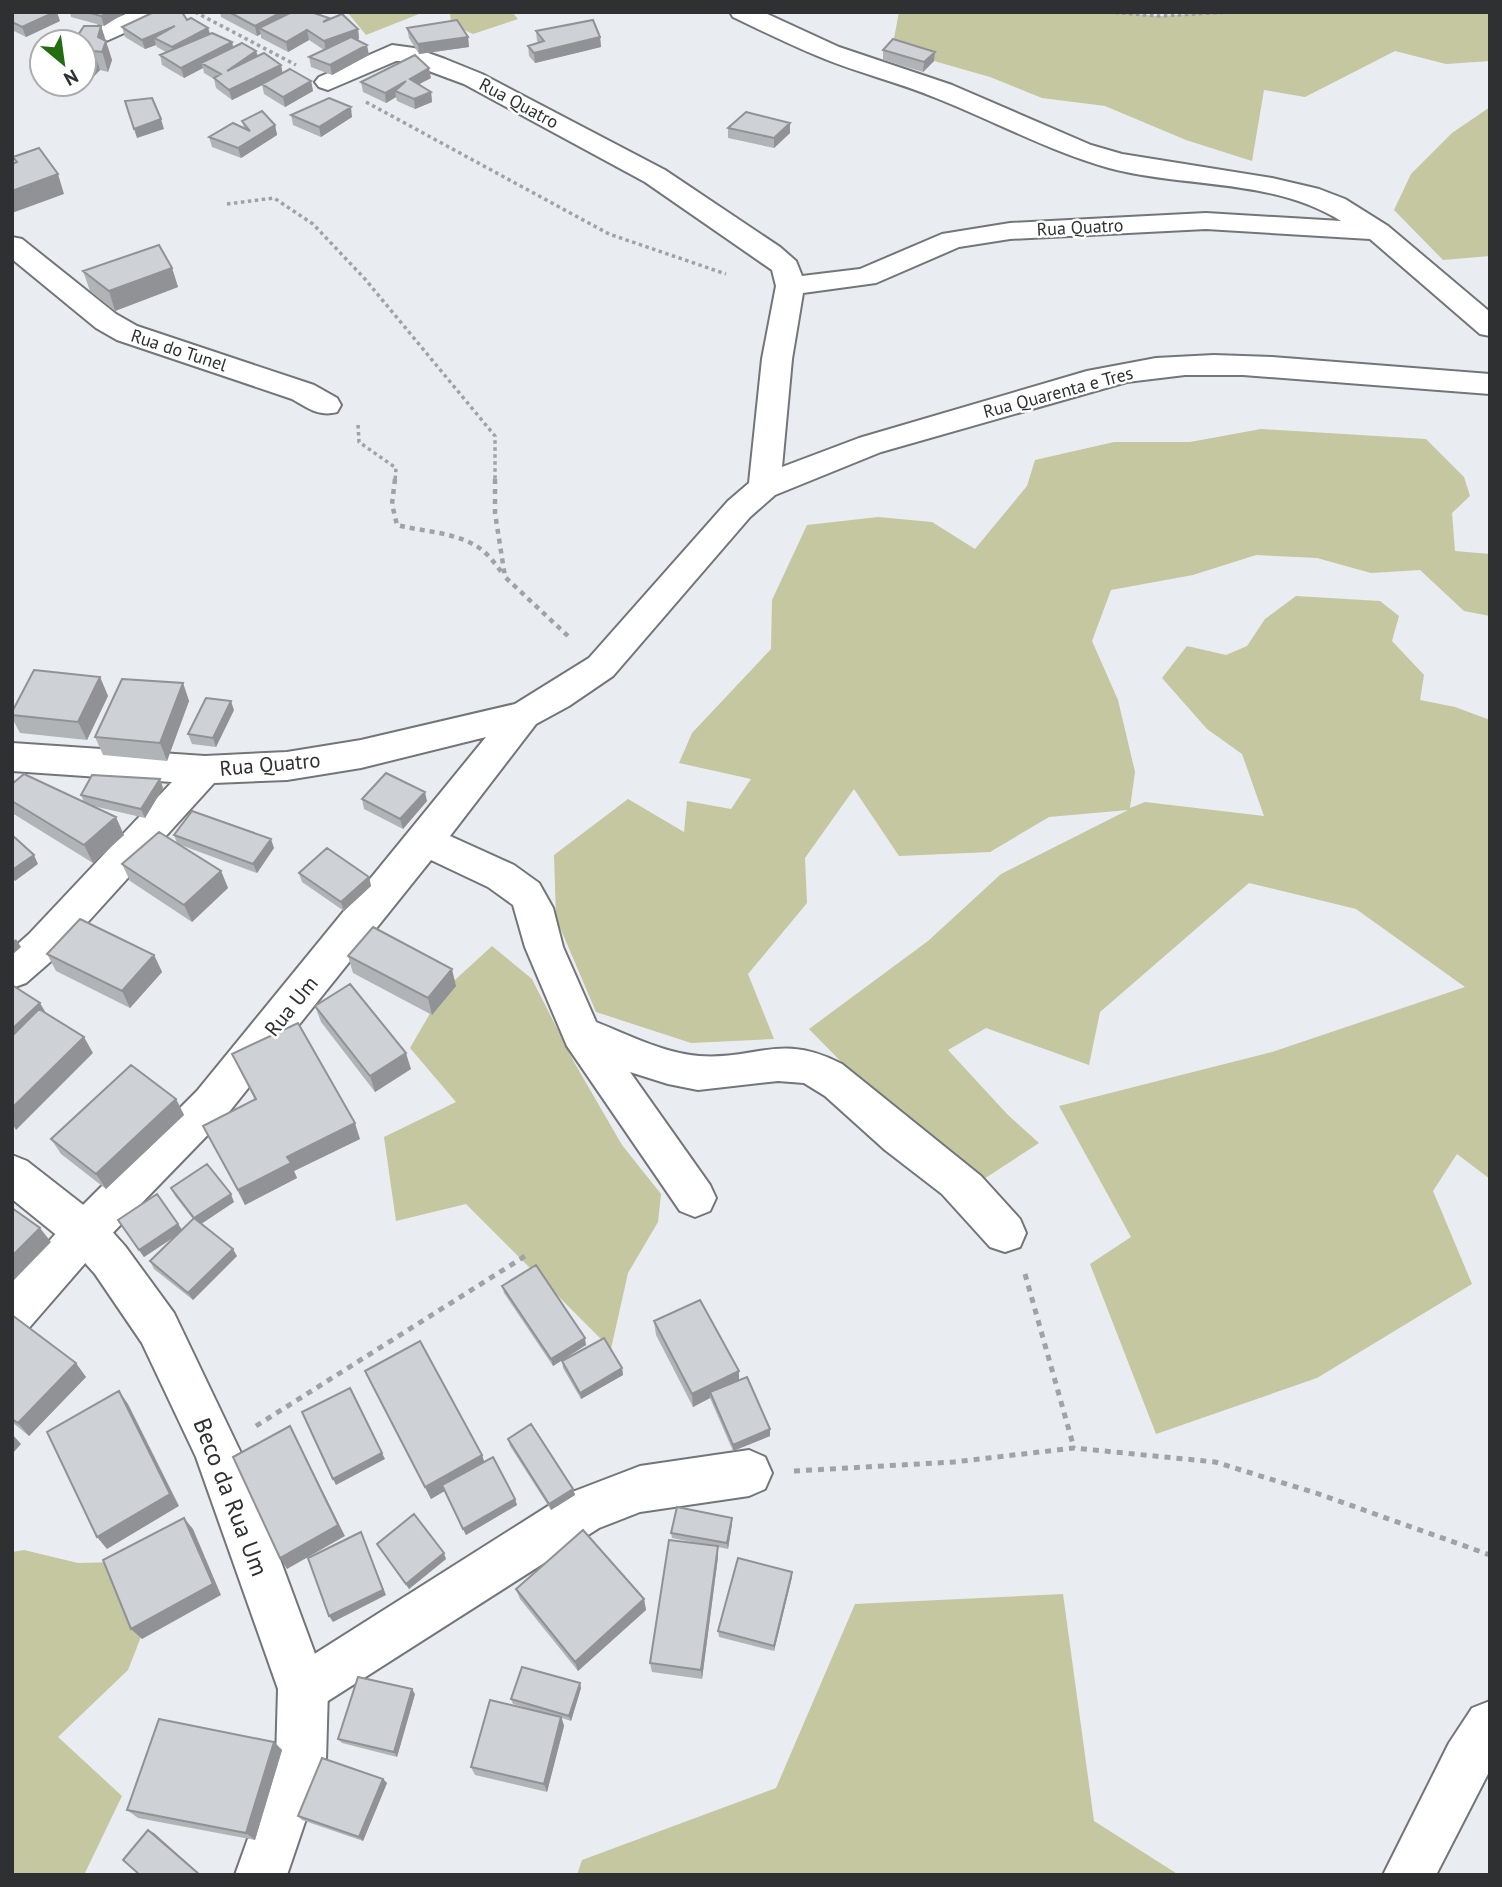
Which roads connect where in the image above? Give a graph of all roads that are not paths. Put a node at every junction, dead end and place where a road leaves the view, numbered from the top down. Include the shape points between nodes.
1 (151, 12) edge
2 (742, 12) edge
3 (98, 36) edge
4 (328, 82) road end
5 (1378, 232) junction
6 (12, 245) edge
7 (790, 286) junction
8 (1490, 327) edge
9 (1490, 384) edge
10 (326, 405) road end
11 (764, 487) junction
12 (524, 715) junction
13 (12, 757) edge
14 (205, 770) junction
15 (425, 841) junction
16 (12, 972) edge
17 (581, 1034) junction
18 (12, 1174) edge
19 (695, 1198) dead end
20 (85, 1232) junction
21 (1005, 1233) road end
22 (12, 1314) edge
23 (749, 1473) road end
24 (303, 1689) junction
25 (1490, 1726) edge
26 (261, 1875) edge
27 (1409, 1875) edge

1 - 3 street
2 - 5 street via 1081,151 1119,162 1226,177 1309,195
4 - 7 street, Rua Quatro via 381,57 405,52 473,79 655,176 770,253 786,267
5 - 7 street, Rua Quatro via 1206,221 1010,231 952,240 866,277
5 - 8 street
6 - 10 street, Rua do Tunel via 127,333 303,392
7 - 11 street via 777,359
9 - 11 street, Rua Quarenta e Tres via 1264,365 1196,364 1125,371 870,445
11 - 12 street via 739,509 601,667
12 - 14 street, Rua Quatro via 361,754 288,766
12 - 15 street, Rua Um
13 - 14 street, Rua Quatro
14 - 16 street via 43,945
15 - 17 street via 501,876 526,894
15 - 20 street, Rua Um via 211,1104
17 - 19 street
17 - 21 street via 697,1073 770,1066 817,1070 967,1190
18 - 20 street, Beco da Rua Um
20 - 22 street, Rua Um
20 - 24 street, Beco da Rua Um via 110,1259 158,1328 217,1451
23 - 24 street via 640,1489 584,1510
24 - 26 street, Beco da Rua Um via 301,1760
25 - 27 street

